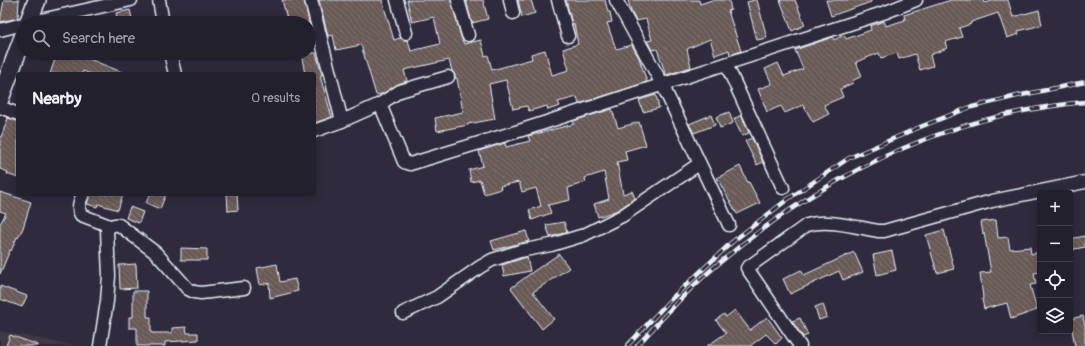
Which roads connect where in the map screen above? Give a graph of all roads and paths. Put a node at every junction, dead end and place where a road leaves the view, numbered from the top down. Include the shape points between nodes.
1 (37, 0) edge
2 (131, 0) edge
3 (159, 0) edge
4 (312, 0) edge
5 (397, 0) edge
6 (458, 0) edge
7 (510, 0) edge
8 (558, 0) edge
9 (616, 0) edge
10 (913, 0) edge
11 (513, 13) dead end
12 (31, 16) edge
13 (59, 16) edge
14 (162, 16) edge
15 (316, 16) edge
16 (316, 16) edge
17 (16, 26) edge
18 (0, 30) edge
19 (406, 33) dead end
20 (468, 35) dead end
21 (568, 36) dead end
22 (16, 56) edge
23 (171, 60) edge
24 (726, 64) junction
25 (174, 72) edge
26 (448, 77) dead end
27 (662, 84) junction
28 (0, 99) edge
29 (380, 104) junction
30 (0, 107) edge
31 (16, 113) edge
32 (342, 121) junction
33 (316, 130) edge
34 (699, 164) junction
35 (1085, 182) edge
36 (782, 188) dead end
37 (82, 196) edge
38 (729, 225) dead end
39 (110, 226) junction
40 (244, 288) dead end
41 (403, 313) dead end
42 (100, 346) edge
43 (800, 346) edge

1 - 12 main road
2 - 13 street
3 - 14 street
4 - 16 street
5 - 19 street
6 - 20 street
7 - 11 street
8 - 21 street
9 - 27 street
10 - 24 street via 886,12
15 - 32 street
17 - 18 street
22 - 28 main road
23 - 25 street
24 - 27 street
24 - 36 street
26 - 29 street via 400,91
27 - 29 street via 480,144 410,164 404,162
27 - 34 street
29 - 32 street
30 - 31 street
32 - 33 street
34 - 38 street
34 - 41 street via 622,216 584,235 492,260 437,297
35 - 43 street via 992,201 884,231 826,222 806,225 746,268
37 - 39 street via 79,207 81,215
39 - 40 street via 119,225 156,253 194,292
39 - 42 street via 107,230 107,301

